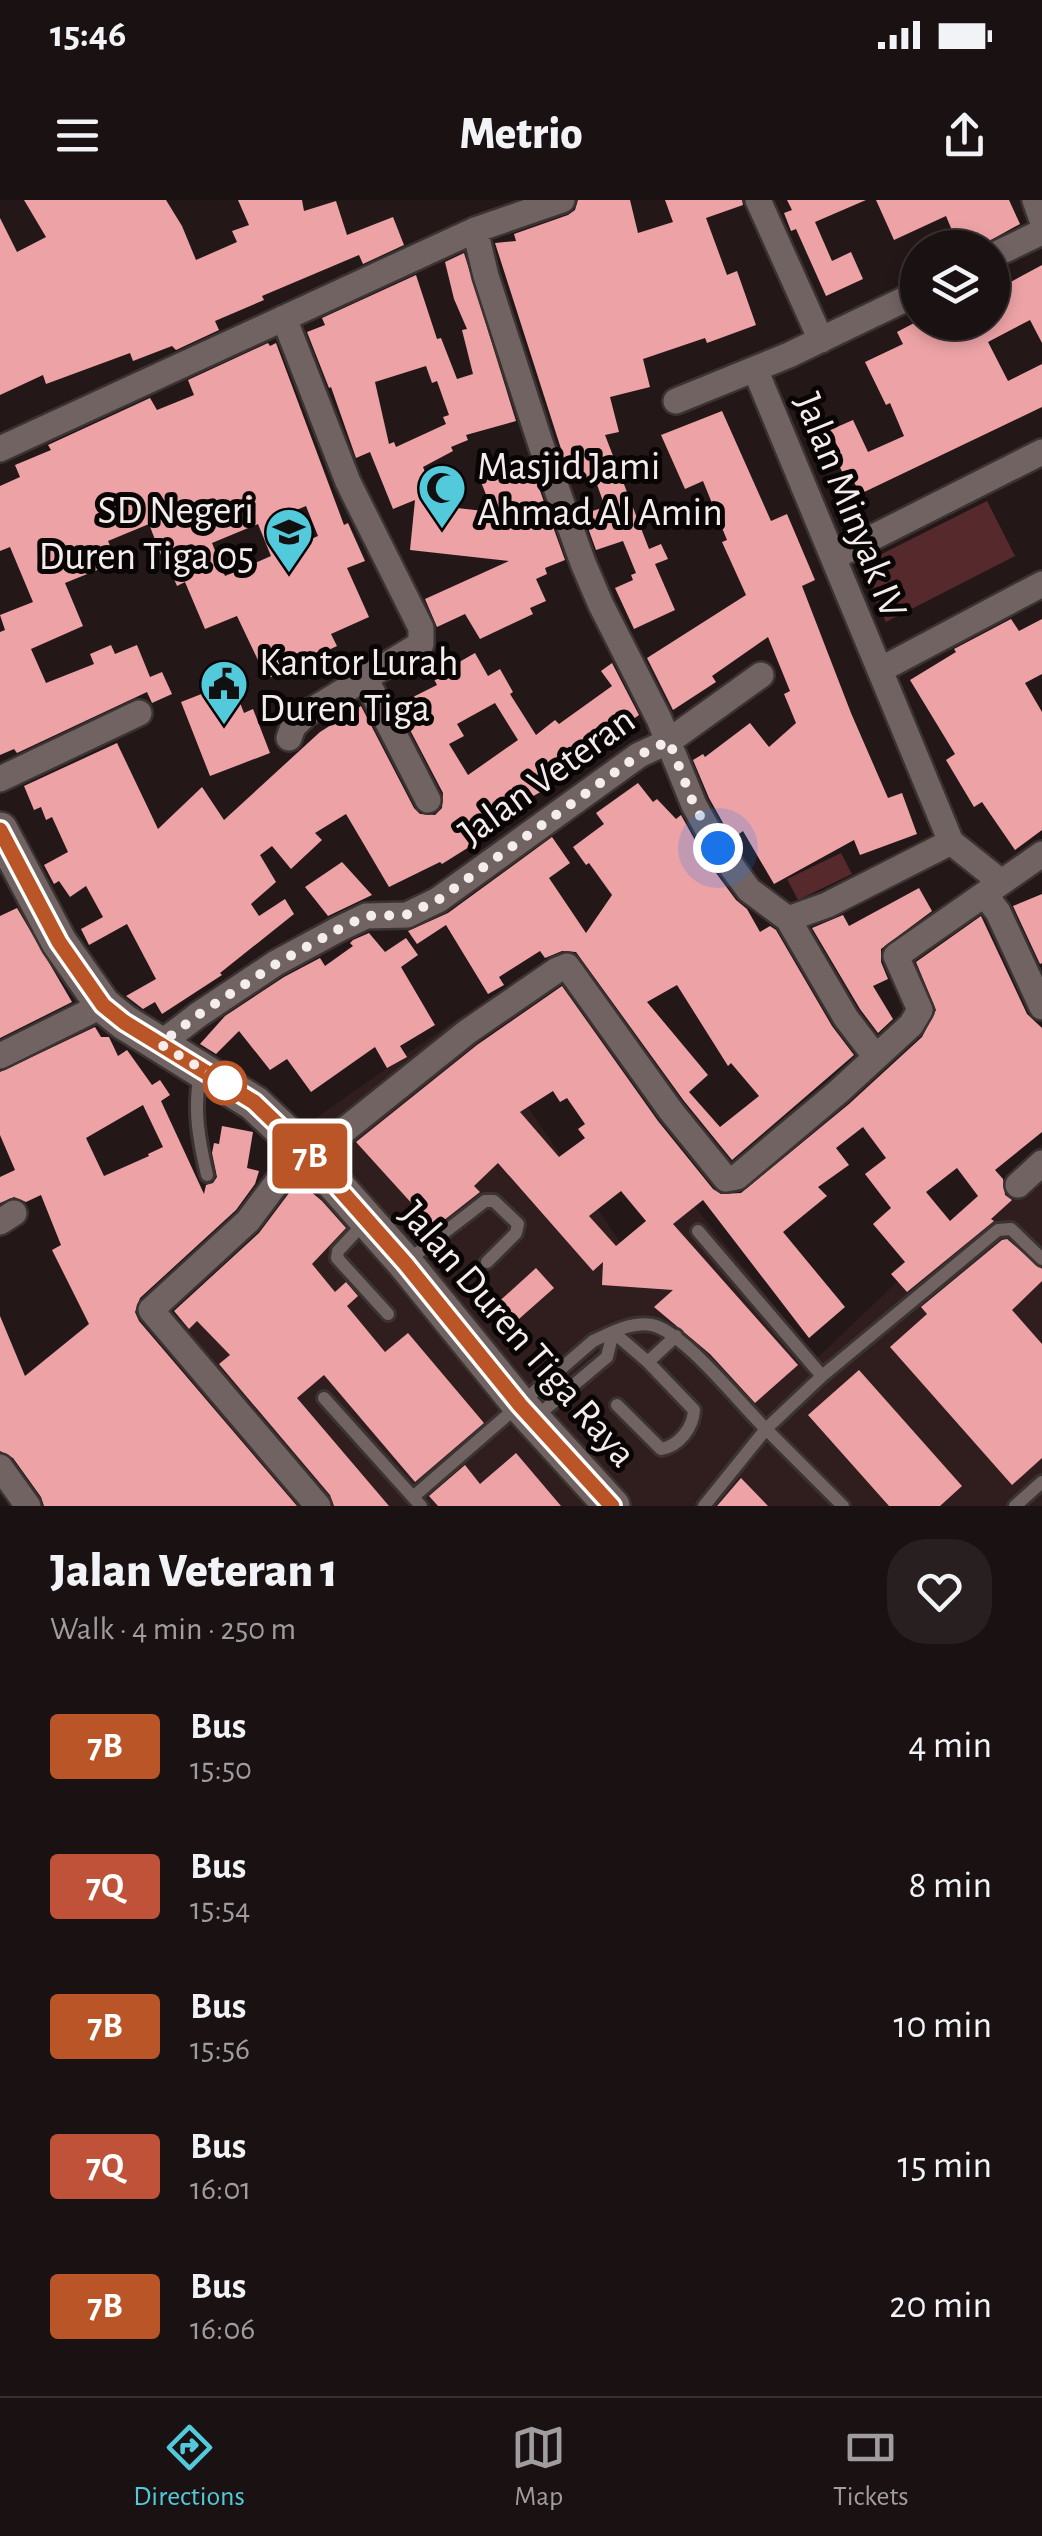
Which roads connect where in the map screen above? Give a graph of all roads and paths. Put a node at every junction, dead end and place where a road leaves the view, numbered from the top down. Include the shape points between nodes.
1 (562, 200) edge
2 (758, 200) edge
3 (1035, 200) edge
4 (1042, 220) edge
5 (475, 230) junction
6 (1042, 232) edge
7 (1010, 247) edge
8 (900, 302) edge
9 (284, 318) junction
10 (821, 340) junction
11 (756, 368) junction
12 (676, 401) dead end
13 (0, 449) edge
14 (1040, 459) edge
15 (834, 558) junction
16 (1042, 584) edge
17 (880, 670) junction
18 (761, 674) dead end
19 (366, 680) junction
20 (139, 713) dead end
21 (289, 738) dead end
22 (669, 741) junction
23 (0, 779) edge
24 (428, 800) dead end
25 (0, 830) edge
26 (951, 842) junction
27 (1042, 854) edge
28 (993, 889) junction
29 (788, 919) junction
30 (103, 1005) junction
31 (1042, 1007) edge
32 (160, 1044) junction
33 (0, 1056) edge
34 (875, 1056) junction
35 (201, 1067) junction
36 (307, 1153) junction
37 (1042, 1164) edge
38 (207, 1175) dead end
39 (1018, 1185) dead end
40 (367, 1220) junction
41 (698, 1231) dead end
42 (1042, 1259) edge
43 (487, 1262) dead end
44 (405, 1263) junction
45 (388, 1314) dead end
46 (614, 1332) junction
47 (676, 1336) junction
48 (648, 1362) junction
49 (822, 1376) junction
50 (324, 1398) dead end
51 (616, 1405) dead end
52 (526, 1412) junction
53 (766, 1430) junction
54 (0, 1467) edge
55 (1042, 1482) edge
56 (417, 1502) edge
57 (28, 1506) edge
58 (318, 1506) edge
59 (612, 1506) edge
60 (704, 1506) edge
61 (843, 1506) edge
62 (1015, 1506) edge

1 - 5 street
2 - 10 street
3 - 4 street
5 - 9 street
5 - 22 street, Jalan Veteran via 583,563
6 - 7 street
8 - 10 street
9 - 13 street
9 - 19 street via 348,482 421,628 421,644
10 - 11 street
11 - 12 street
11 - 15 street, Jalan Minyak IV
14 - 15 street
15 - 17 street, Jalan Minyak IV
16 - 17 street, Jalan Minyak IV
17 - 26 street, Jalan Minyak IV
18 - 22 street
19 - 21 street via 306,714
19 - 24 street
20 - 23 street
22 - 29 street via 726,862 749,890
22 - 32 street, Jalan Veteran via 639,755 429,905 350,922
25 - 30 main road, Jalan Duren Tiga Raya via 59,942
26 - 28 street
26 - 29 street
27 - 28 street
28 - 31 street
28 - 34 street via 896,956 920,1010
29 - 34 street
30 - 32 main road, Jalan Duren Tiga Raya
30 - 33 street
32 - 35 main road, Jalan Duren Tiga Raya
34 - 36 street via 736,1177 726,1178 563,966
35 - 36 main road, Jalan Duren Tiga Raya via 254,1102
35 - 38 lane via 196,1108
36 - 40 main road, Jalan Duren Tiga Raya
36 - 58 street via 248,1221 151,1310
37 - 39 street
40 - 44 main road, Jalan Duren Tiga Raya
40 - 45 lane via 337,1258
41 - 49 lane
42 - 49 lane via 1011,1229 998,1230
43 - 44 lane via 518,1224 494,1201 485,1201
44 - 52 main road, Jalan Duren Tiga Raya
46 - 47 lane via 652,1324
46 - 48 lane
46 - 52 lane via 594,1341
46 - 52 lane via 608,1356
47 - 48 lane
47 - 53 lane
48 - 51 lane via 694,1410 693,1423 672,1447 661,1449
49 - 53 lane
50 - 56 lane
52 - 56 lane
52 - 59 main road, Jalan Duren Tiga Raya
53 - 60 lane
53 - 61 lane
54 - 57 street
55 - 62 lane

